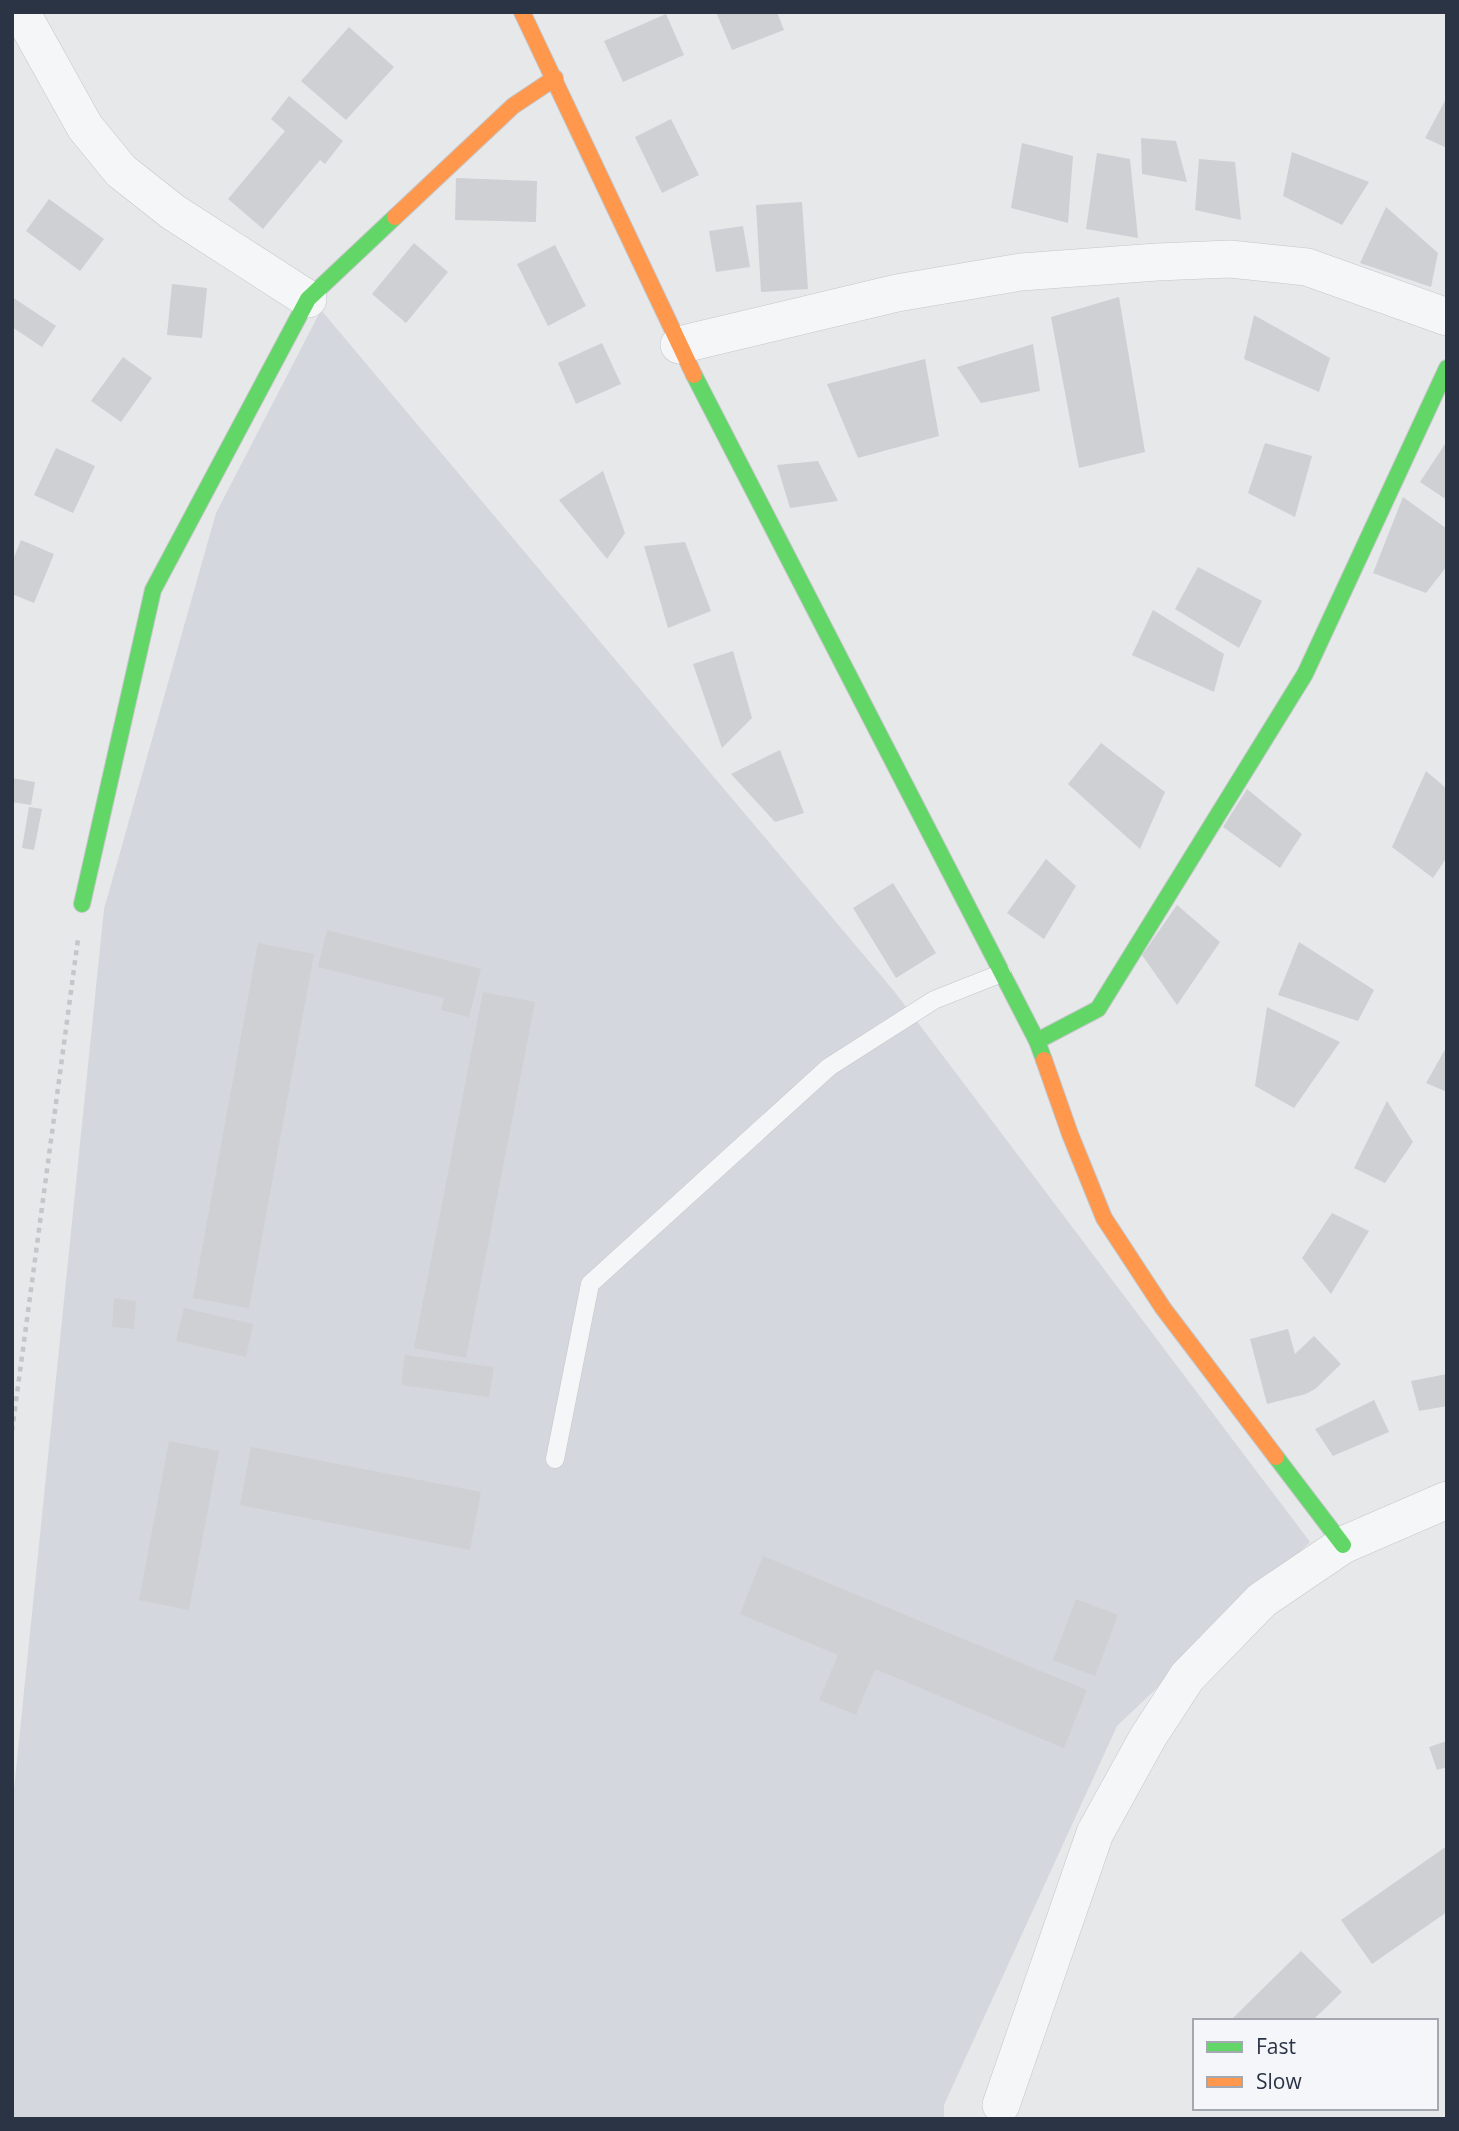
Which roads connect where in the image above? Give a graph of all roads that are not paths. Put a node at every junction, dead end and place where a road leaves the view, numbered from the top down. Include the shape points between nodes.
1 (21, 12) edge
2 (522, 12) edge
3 (555, 78) junction
4 (308, 299) junction
5 (1447, 317) edge
6 (679, 345) junction
7 (1447, 368) edge
8 (82, 904) road end
9 (1002, 973) junction
10 (1037, 1041) junction
11 (555, 1459) dead end
12 (1447, 1500) edge
13 (1343, 1545) junction
14 (1001, 2105) dead end

1 - 4 street via 85,127 121,172 173,212
2 - 3 street
3 - 4 street via 513,106
3 - 6 street
4 - 8 street via 153,590
5 - 6 street via 1307,267 1230,259 1021,272 897,293
6 - 9 street
7 - 10 street via 1298,686 1098,1009
9 - 10 street
9 - 11 lane via 934,1000 830,1067 590,1284
10 - 13 street via 1104,1218 1163,1308
12 - 13 street
13 - 14 street via 1262,1600 1187,1677 1148,1737 1095,1833

